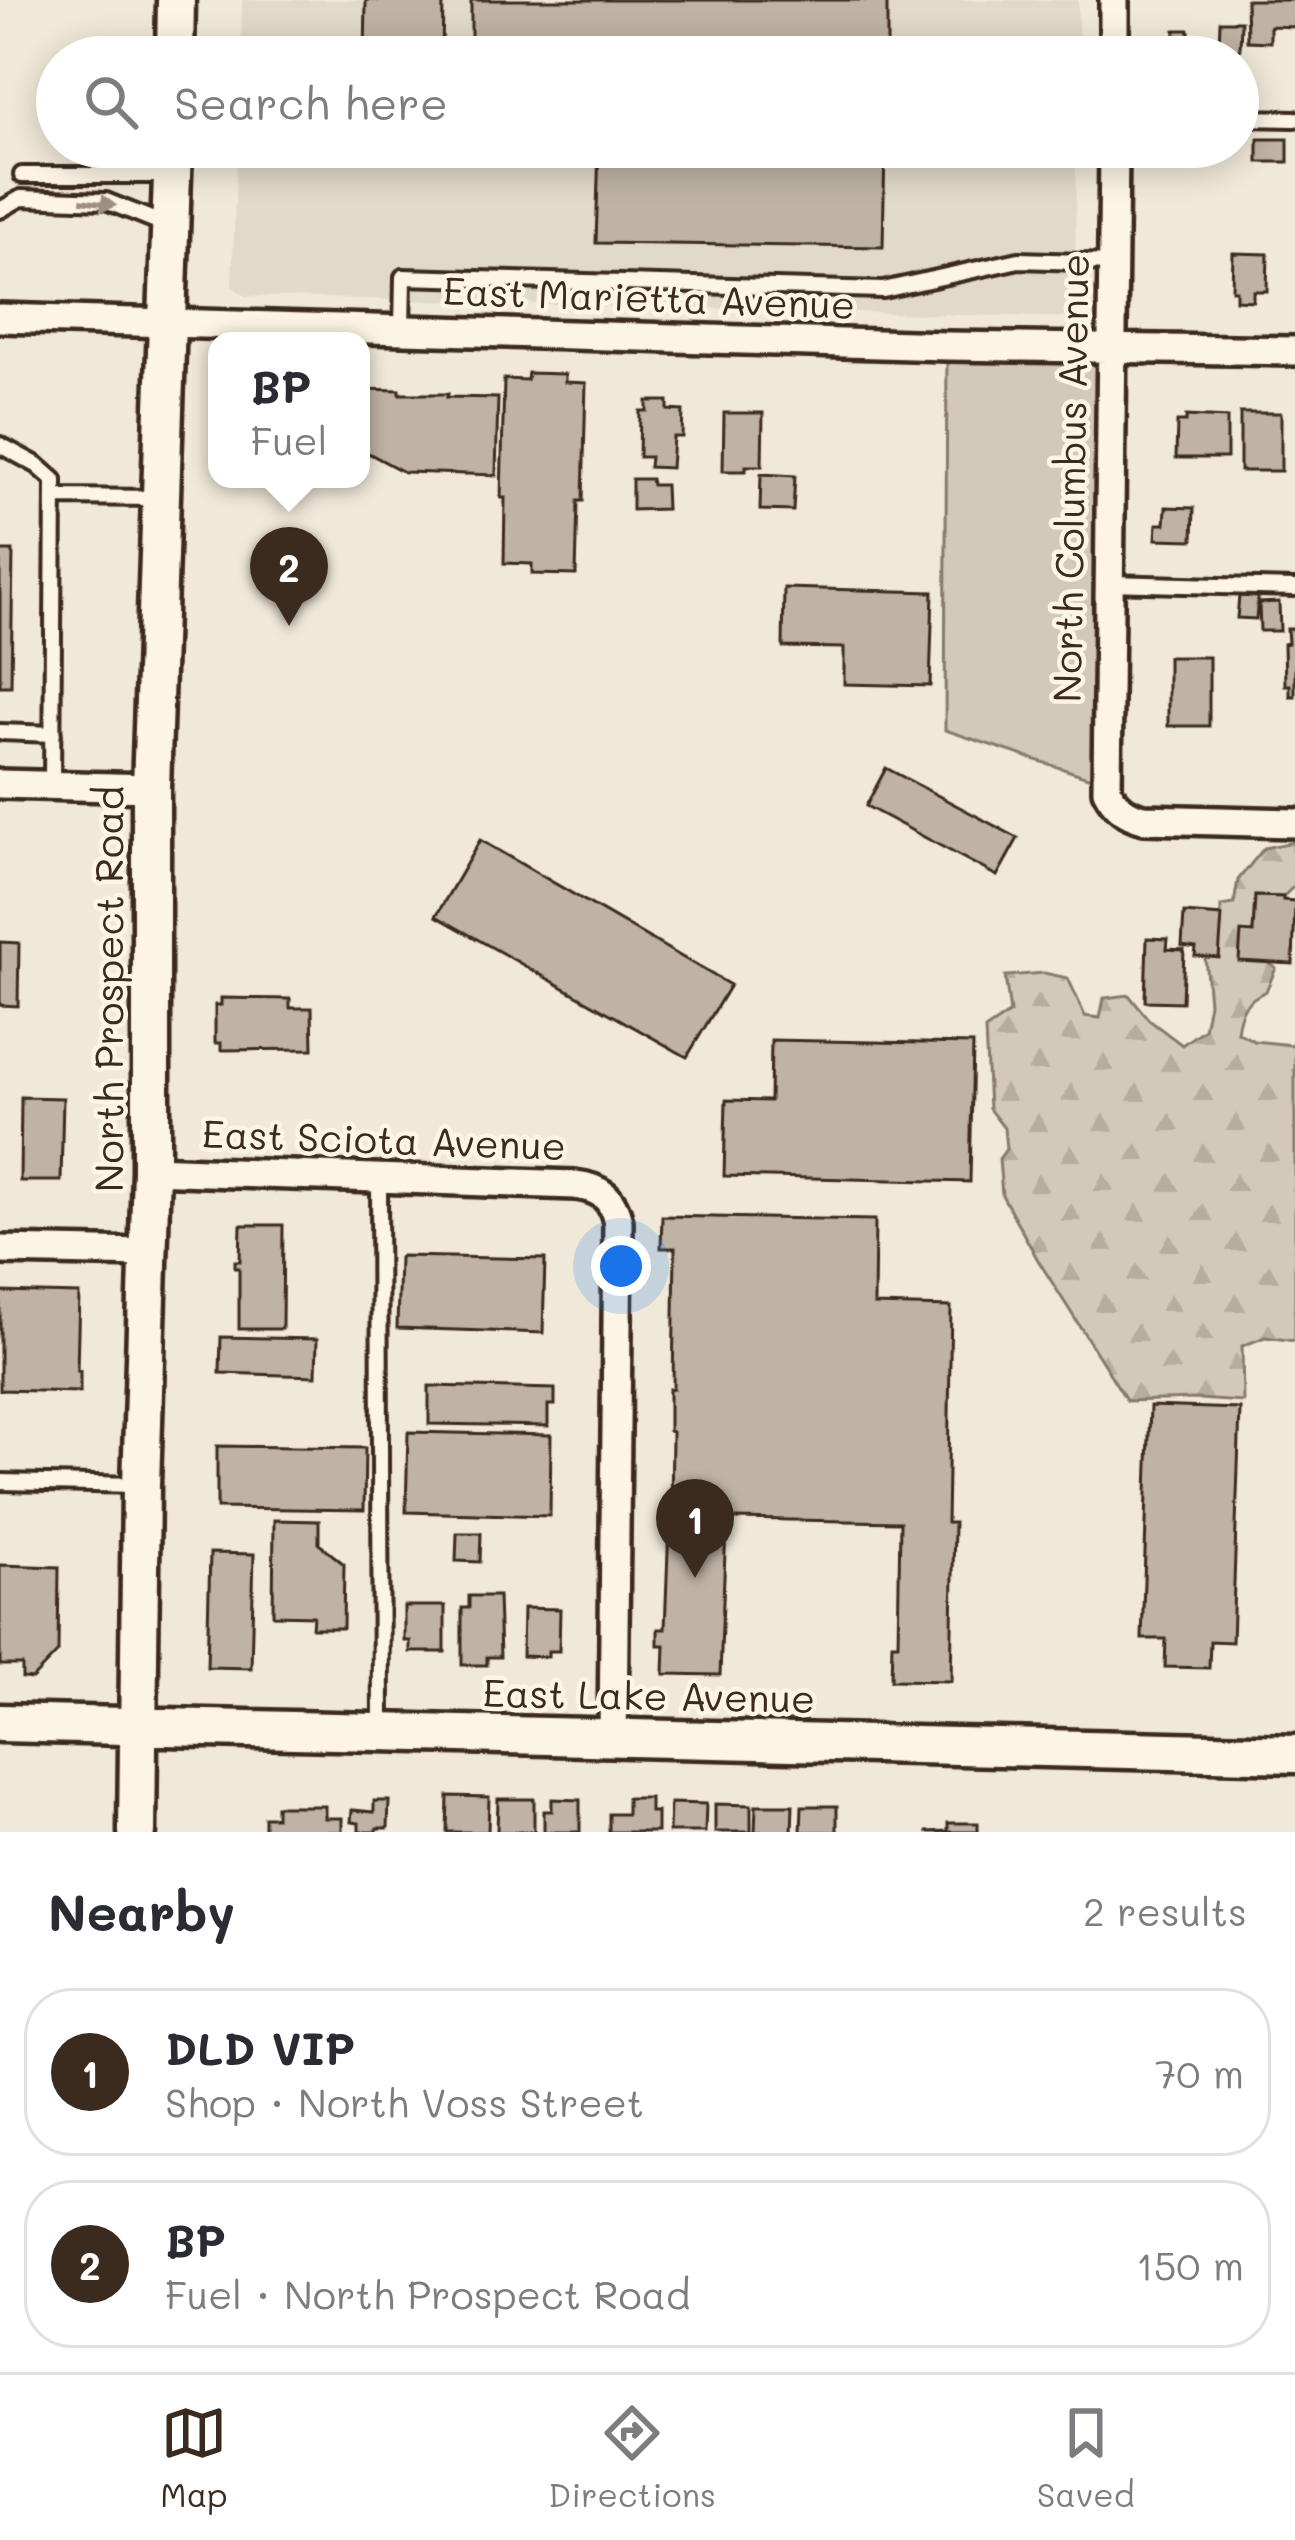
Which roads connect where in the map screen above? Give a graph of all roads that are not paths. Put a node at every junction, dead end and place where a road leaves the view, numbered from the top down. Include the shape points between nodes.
1 (176, 0) edge
2 (1114, 0) edge
3 (175, 36) edge
4 (1114, 36) edge
5 (1259, 118) edge
6 (1295, 119) edge
7 (97, 168) edge
8 (172, 168) edge
9 (1114, 168) edge
10 (22, 175) dead end
11 (0, 210) edge
12 (170, 226) junction
13 (1113, 263) junction
14 (0, 318) edge
15 (167, 323) junction
16 (402, 329) junction
17 (1110, 347) junction
18 (1295, 351) edge
19 (0, 445) edge
20 (55, 497) junction
21 (162, 498) junction
22 (1108, 583) junction
23 (1295, 588) edge
24 (0, 732) edge
25 (53, 734) junction
26 (0, 784) edge
27 (52, 785) junction
28 (151, 788) junction
29 (1295, 823) edge
30 (151, 1170) junction
31 (379, 1178) junction
32 (0, 1250) edge
33 (148, 1253) junction
34 (0, 1482) edge
35 (141, 1484) junction
36 (0, 1723) edge
37 (140, 1726) junction
38 (381, 1731) junction
39 (613, 1737) junction
40 (1295, 1754) edge
41 (137, 1832) edge

1 - 3 main road
2 - 4 street
5 - 6 lane
7 - 10 lane
8 - 12 main road, North Prospect Road
9 - 13 street, North Columbus Avenue
11 -> 12 lane via 21,198 106,201
12 - 15 main road, North Prospect Road
13 - 16 lane via 1019,260 884,290 403,277
13 - 17 street, North Columbus Avenue
14 - 15 street, East Marietta Avenue
15 - 16 street, East Marietta Avenue
15 - 21 main road, North Prospect Road
16 - 17 street, East Marietta Avenue
17 - 18 street, East Marietta Avenue
17 - 22 street, North Columbus Avenue
19 - 20 lane via 54,480
20 - 21 lane
20 - 25 lane
21 - 28 main road, North Prospect Road
22 - 23 lane
22 - 29 street, North Columbus Avenue via 1106,783 1118,806 1144,818
24 - 25 lane
25 - 27 lane
26 - 27 street
27 - 28 street
28 - 30 main road, North Prospect Road
30 - 31 street, East Sciota Avenue
30 - 33 main road, North Prospect Road
31 - 38 lane
31 - 39 street, East Sciota Avenue via 575,1185 610,1199 618,1222
32 - 33 street
33 - 35 main road, North Prospect Road
34 - 35 lane
35 - 37 main road, North Prospect Road
36 - 37 main road, East Lake Avenue
37 - 38 main road, East Lake Avenue
37 - 41 main road, North Prospect Road
38 - 39 main road, East Lake Avenue
39 - 40 main road, East Lake Avenue

